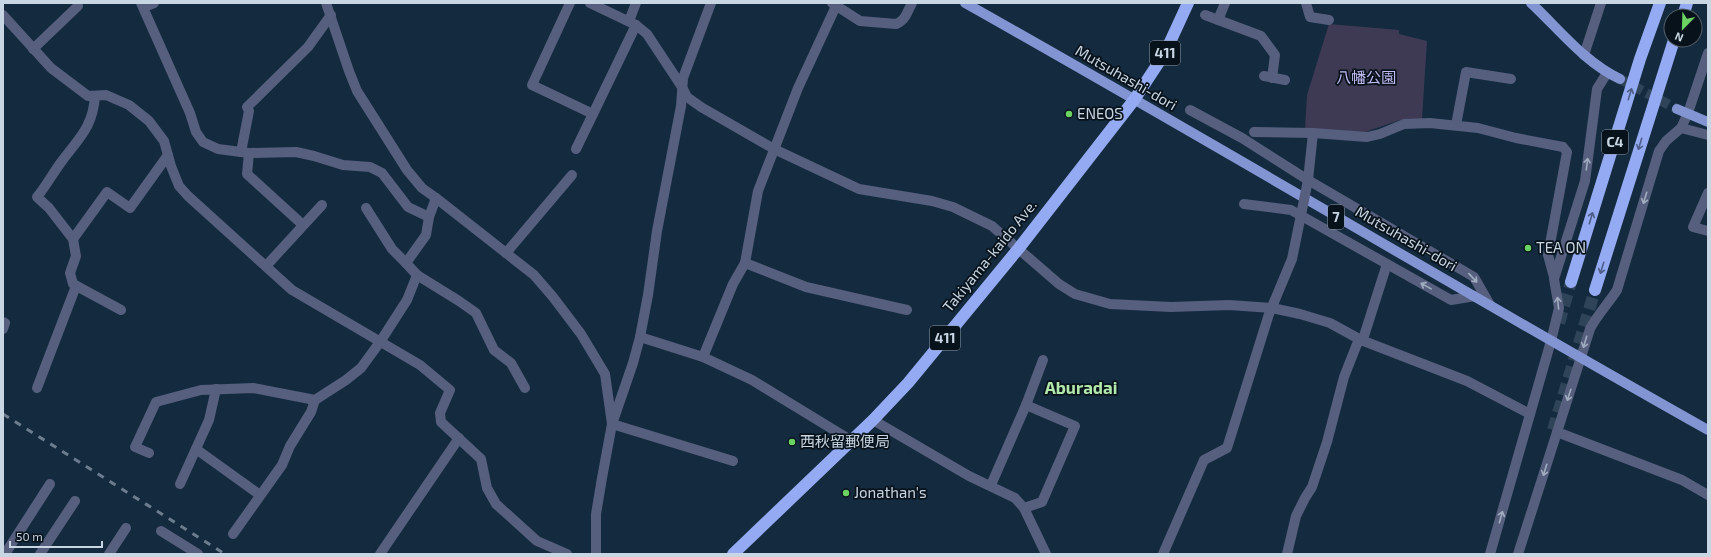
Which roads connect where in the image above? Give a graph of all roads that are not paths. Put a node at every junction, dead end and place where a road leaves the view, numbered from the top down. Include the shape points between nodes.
1 (154, 3) edge
2 (326, 3) edge
3 (570, 3) edge
4 (590, 3) edge
5 (636, 3) edge
6 (711, 3) edge
7 (912, 3) edge
8 (965, 3) edge
9 (1188, 3) edge
10 (1225, 3) edge
11 (1306, 3) edge
12 (1601, 3) edge
13 (1660, 3) edge
14 (834, 4) edge
15 (1534, 4) edge
16 (142, 5) edge
17 (78, 6) dead end
18 (3, 15) edge
19 (331, 15) junction
20 (1205, 15) dead end
21 (1218, 20) junction
22 (1329, 20) dead end
23 (633, 23) junction
24 (1671, 48) edge
25 (33, 49) junction
26 (1708, 53) edge
27 (1584, 54) junction
28 (1607, 74) junction
29 (1511, 79) dead end
30 (1620, 79) tunnel mouth
31 (1286, 80) dead end
32 (682, 87) junction
33 (95, 96) junction
34 (1134, 100) junction
35 (1677, 109) tunnel mouth
36 (1190, 110) dead end
37 (1688, 113) junction
38 (593, 114) junction
39 (1708, 122) edge
40 (1456, 125) junction
41 (1681, 128) junction
42 (1254, 132) dead end
43 (1313, 133) junction
44 (1708, 136) edge
45 (576, 149) dead end
46 (774, 149) junction
47 (245, 153) junction
48 (168, 155) junction
49 (572, 175) dead end
50 (1308, 180) junction
51 (1708, 193) edge
52 (436, 198) junction
53 (322, 204) dead end
54 (1244, 204) dead end
55 (366, 208) dead end
56 (1301, 215) junction
57 (429, 217) junction
58 (303, 225) junction
59 (1708, 231) edge
60 (73, 239) junction
61 (1018, 248) junction
62 (506, 253) junction
63 (406, 263) junction
64 (745, 264) junction
65 (1387, 264) junction
66 (266, 266) junction
67 (417, 275) junction
68 (1554, 279) junction
69 (1572, 282) tunnel mouth
70 (76, 286) junction
71 (1595, 290) tunnel mouth
72 (1475, 296) junction
73 (1490, 304) junction
74 (1272, 308) junction
75 (121, 310) dead end
76 (907, 310) dead end
77 (3, 322) edge
78 (3, 329) edge
79 (640, 337) junction
80 (1361, 340) junction
81 (1552, 341) junction
82 (380, 342) junction
83 (703, 357) junction
84 (1580, 358) junction
85 (1043, 360) dead end
86 (37, 388) dead end
87 (525, 388) dead end
88 (216, 389) junction
89 (315, 400) junction
90 (1026, 404) junction
91 (1530, 414) junction
92 (873, 420) junction
93 (612, 424) junction
94 (1708, 430) edge
95 (1557, 432) junction
96 (459, 438) junction
97 (852, 441) junction
98 (196, 449) junction
99 (149, 453) dead end
100 (733, 461) dead end
101 (50, 484) dead end
102 (180, 484) dead end
103 (991, 485) junction
104 (260, 495) junction
105 (1708, 495) edge
106 (75, 501) dead end
107 (1024, 508) junction
108 (126, 528) dead end
109 (161, 531) dead end
110 (233, 534) dead end
111 (5, 554) edge
112 (40, 554) edge
113 (109, 554) edge
114 (198, 554) edge
115 (380, 554) edge
116 (567, 554) edge
117 (596, 554) edge
118 (733, 554) edge
119 (1046, 554) edge
120 (1163, 554) edge
121 (1287, 554) edge
122 (1490, 554) edge
123 (1518, 554) edge

1 - 16 street
2 - 19 street
3 - 38 street via 532,85
4 - 23 street
5 - 23 street
6 - 32 street
7 - 14 street via 905,18 896,24 860,21
8 - 34 main road, Mutsuhashi-dori / 7
9 - 34 highway, Takiyama-kaido Ave. / 411 via 1165,53
10 - 21 street
11 - 22 street via 1310,17
12 - 27 street
69 -> 13 highway, C4 via 1640,59
14 - 46 street
15 - 27 main road
16 - 47 street via 196,132 203,142 218,149
17 - 25 street
18 - 25 street
19 - 47 street via 308,47 247,107 249,111
19 - 52 street via 357,91 407,170 422,188
20 - 21 street
21 - 31 street via 1261,36 1275,56 1268,77
23 - 32 street via 647,34
23 - 38 street
24 -> 71 highway, C4
25 - 33 street via 72,85 88,96
26 - 37 street
27 - 28 main road
28 - 30 main road
68 -> 28 street via 1585,181 1597,89
29 - 40 street via 1466,72
32 - 46 street via 687,97 701,107
32 - 79 street via 681,106
33 - 48 street via 106,95 129,105 149,121 164,141
33 - 60 street via 94,109 83,136 37,197
34 - 61 highway, Takiyama-kaido Ave. / 411
34 - 72 main road, Mutsuhashi-dori / 7
35 - 37 main road
36 - 50 street via 1242,138
37 - 39 main road
37 - 41 street
38 - 45 street
40 - 43 street via 1404,124 1367,137
40 - 68 street via 1564,147 1567,152 1548,255
41 - 44 street
41 -> 84 street via 1659,151 1617,290 1594,321
42 - 43 street
43 - 50 street
46 - 61 street via 859,189 953,207 992,226
46 - 64 street via 758,191
47 - 57 street via 296,152 343,165 370,167 382,173 408,207
47 - 58 street via 247,174
48 - 60 street via 130,208 108,192
48 - 66 street via 179,186
49 - 62 street
50 - 56 street, bridge
50 -> 73 street via 1474,277
51 - 59 street via 1693,227
52 - 57 street
52 - 62 street
53 - 58 street
54 - 56 street via 1291,210
55 - 63 street via 392,249
56 - 65 street
56 - 74 street via 1292,259
57 - 63 street via 426,235
58 - 66 street
60 - 70 street via 76,256 70,273
61 - 74 street via 1059,284 1075,294 1096,301 1171,307 1229,305
61 - 92 highway, Takiyama-kaido Ave. / 411 via 908,383
62 - 93 street via 534,275 581,334 605,374
63 - 67 street
64 - 76 street via 806,287
64 - 83 street via 733,284
72 -> 65 street via 1452,300
65 - 80 street
66 - 82 street via 292,290
67 - 82 street via 407,300
67 - 87 street via 476,313 494,350 511,363
81 -> 68 street via 1559,308
70 - 75 street
70 - 86 street
72 - 73 main road, Mutsuhashi-dori / 7
73 - 81 main road, Mutsuhashi-dori / 7
74 - 80 street via 1330,323
74 - 120 street via 1226,448 1204,460
77 - 78 street
79 - 83 street
79 - 93 street
80 - 91 street via 1467,380
80 - 121 street via 1344,377 1327,442 1312,487 1296,516
81 - 84 main road, Mutsuhashi-dori / 7
81 - 91 street
82 - 89 street via 361,368
82 - 96 street via 420,365 450,390 440,413 441,422
83 - 97 street via 752,380
84 - 94 main road, Mutsuhashi-dori / 7
84 -> 95 street
85 - 90 street
88 - 89 street via 264,389
88 - 98 street via 209,420
88 - 99 street via 156,402 135,447
89 - 104 street via 282,465
90 - 103 street
90 - 107 street via 1075,426 1042,502
122 -> 91 street
92 - 97 highway, Takiyama-kaido Ave. / 411
92 - 103 street via 969,476
93 - 100 street
93 - 117 street via 597,507
95 - 105 street via 1682,480
95 -> 123 street
96 - 115 street
96 - 116 street via 481,459 487,488 496,504 537,541
97 - 118 highway, Takiyama-kaido Ave. / 411
98 - 102 street
98 - 104 street
101 - 111 street
103 - 107 street via 1015,498
104 - 110 street
106 - 112 street
107 - 119 street
108 - 113 street
109 - 114 street

